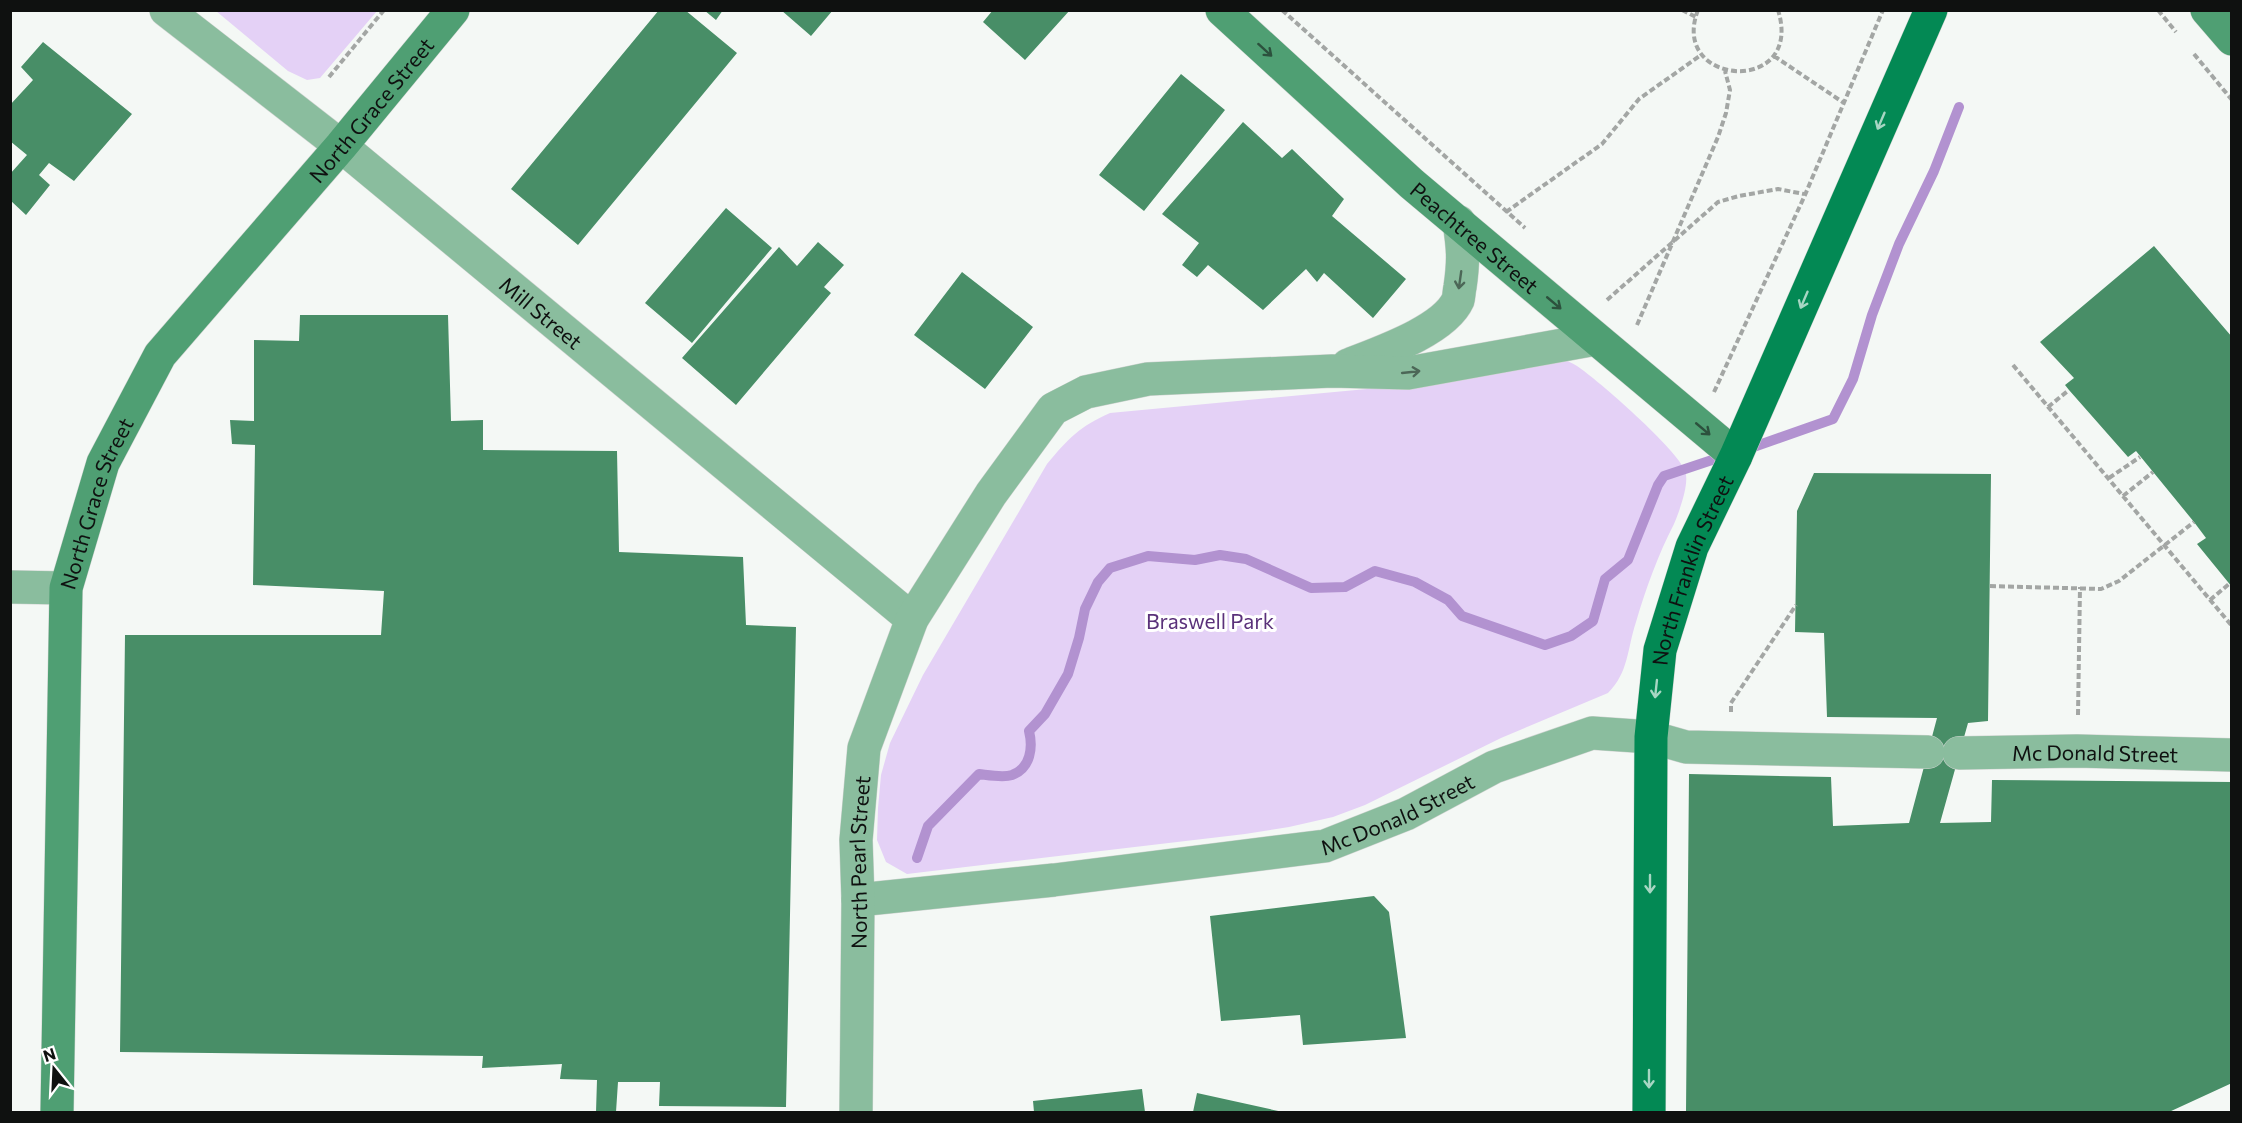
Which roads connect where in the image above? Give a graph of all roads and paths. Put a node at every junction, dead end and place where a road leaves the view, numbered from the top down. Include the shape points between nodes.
1 (166, 10) edge
2 (384, 10) edge
3 (453, 10) edge
4 (1222, 10) edge
5 (1282, 10) edge
6 (1682, 10) edge
7 (1698, 10) edge
8 (1883, 10) edge
9 (1931, 10) edge
10 (2207, 10) edge
11 (1778, 11) edge
12 (1696, 16) junction
13 (2232, 39) edge
14 (1701, 55) junction
15 (1774, 56) junction
16 (1725, 71) junction
17 (329, 77) dead end
18 (2216, 82) dead end
19 (2232, 100) edge
20 (1844, 103) junction
21 (341, 146) junction
22 (1804, 195) junction
23 (1506, 212) junction
24 (1459, 222) junction
25 (1531, 234) dead end
26 (1674, 240) junction
27 (1599, 292) dead end
28 (1607, 300) junction
29 (1614, 307) dead end
30 (1628, 322) dead end
31 (1596, 339) junction
32 (2013, 365) dead end
33 (1332, 371) junction
34 (1704, 387) dead end
35 (2069, 390) dead end
36 (2048, 407) junction
37 (1736, 456) junction
38 (2140, 457) dead end
39 (2153, 472) dead end
40 (2109, 478) junction
41 (2123, 496) junction
42 (2194, 522) dead end
43 (2166, 545) junction
44 (2229, 584) dead end
45 (1990, 586) dead end
46 (10, 587) edge
47 (2080, 587) junction
48 (66, 588) junction
49 (2210, 600) junction
50 (1796, 605) dead end
51 (912, 619) junction
52 (2232, 626) edge
53 (1730, 721) dead end
54 (1651, 737) junction
55 (2077, 752) junction
56 (2232, 754) edge
57 (858, 900) junction
58 (57, 1113) edge
59 (856, 1113) edge
60 (1649, 1113) edge

1 - 21 street, Mill Street
2 - 17 path
3 - 21 main road, North Grace Street
4 -> 24 main road, Peachtree Street via 1412,184
5 - 23 path
6 - 12 path
7 - 12 path
8 - 20 path
9 -> 37 main road, North Franklin Street
10 - 13 main road
11 - 15 path via 1782,26
12 - 14 path via 1694,31
14 - 16 path
14 - 23 path via 1639,99 1602,144
15 - 16 path via 1755,69
15 - 20 path
16 - 26 path via 1730,90 1726,113
18 - 19 path
20 - 22 path
21 - 48 main road, North Grace Street via 160,355 103,463
21 - 51 street, Mill Street
22 - 26 path via 1778,189 1718,202
22 - 34 path via 1713,395
23 - 25 path
24 -> 31 main road, Peachtree Street
24 -> 33 street via 1464,254 1458,300 1444,317 1399,345
26 - 28 path
26 - 30 path via 1635,329
27 - 28 path
28 - 29 path
33 -> 31 street via 1408,373
31 -> 37 main road, Peachtree Street
32 - 36 path
33 - 51 street, North Pearl Street via 1148,379 1086,392 1053,408 991,494
35 - 36 path
36 - 40 path
37 -> 54 main road, North Franklin Street via 1692,547 1660,651
38 - 40 path
39 - 41 path
40 - 41 path
41 - 43 path
42 - 43 path
43 - 47 path via 2119,581 2101,589
43 - 49 path
44 - 49 path
45 - 47 path
46 - 48 street
47 - 55 path
48 - 58 main road, North Grace Street
49 - 52 path
50 - 53 path via 1731,703
51 - 57 street, North Pearl Street via 864,748 856,840
54 - 55 street, Mc Donald Street via 1686,747
54 - 57 street, Mc Donald Street via 1592,733 1494,767 1406,814 1325,846
54 -> 60 main road, North Franklin Street
55 - 56 street, Mc Donald Street
57 - 59 street, North Pearl Street

